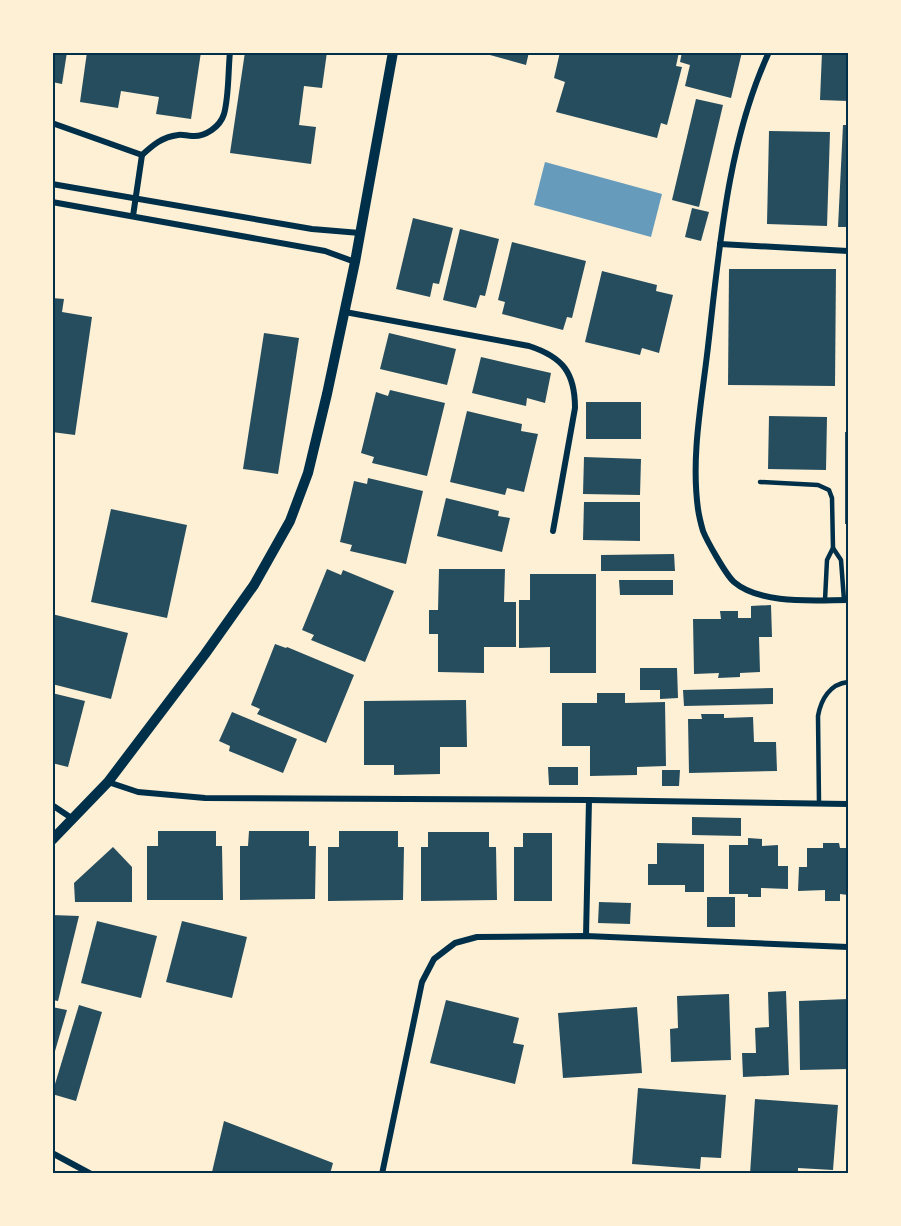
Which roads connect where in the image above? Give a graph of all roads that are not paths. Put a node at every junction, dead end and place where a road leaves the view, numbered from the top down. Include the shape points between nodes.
1 (230, 52) edge
2 (393, 52) edge
3 (769, 52) edge
4 (52, 123) edge
5 (142, 155) junction
6 (52, 183) edge
7 (136, 197) junction
8 (52, 202) edge
9 (133, 216) junction
10 (360, 232) junction
11 (720, 244) junction
12 (849, 251) edge
13 (355, 262) junction
14 (345, 312) junction
15 (760, 482) dead end
16 (553, 531) dead end
17 (833, 548) junction
18 (825, 600) junction
19 (846, 600) edge
20 (849, 682) edge
21 (108, 782) junction
22 (589, 800) junction
23 (819, 803) junction
24 (849, 804) edge
25 (52, 805) edge
26 (74, 820) junction
27 (52, 840) edge
28 (586, 936) junction
29 (849, 947) edge
30 (52, 1153) edge
31 (91, 1173) edge
32 (382, 1173) edge

1 - 5 street via 224,114 219,123 204,135 179,134 156,142
2 - 10 street
3 - 11 street via 743,123
4 - 5 street
5 - 7 street
6 - 7 street
7 - 9 street
7 - 10 street via 312,229
8 - 9 street
9 - 13 street via 325,250
10 - 13 street
11 - 12 street
11 - 18 street via 698,431 697,487 703,530 733,581 750,591 766,597
13 - 14 street
14 - 16 street via 529,346 547,352 559,362 575,389 575,408
14 - 21 street via 308,473 290,521 254,585
15 - 17 lane via 818,485 829,490
17 - 18 lane via 827,560
17 - 19 lane via 841,560
18 - 19 street
20 - 23 lane via 834,687 820,705
21 - 22 street via 138,792 205,798
21 - 26 street
22 - 23 street
22 - 28 street
23 - 24 street
25 - 26 street
26 - 27 street
28 - 29 street
28 - 32 street via 477,937 455,943 434,959 422,982
30 - 31 street

